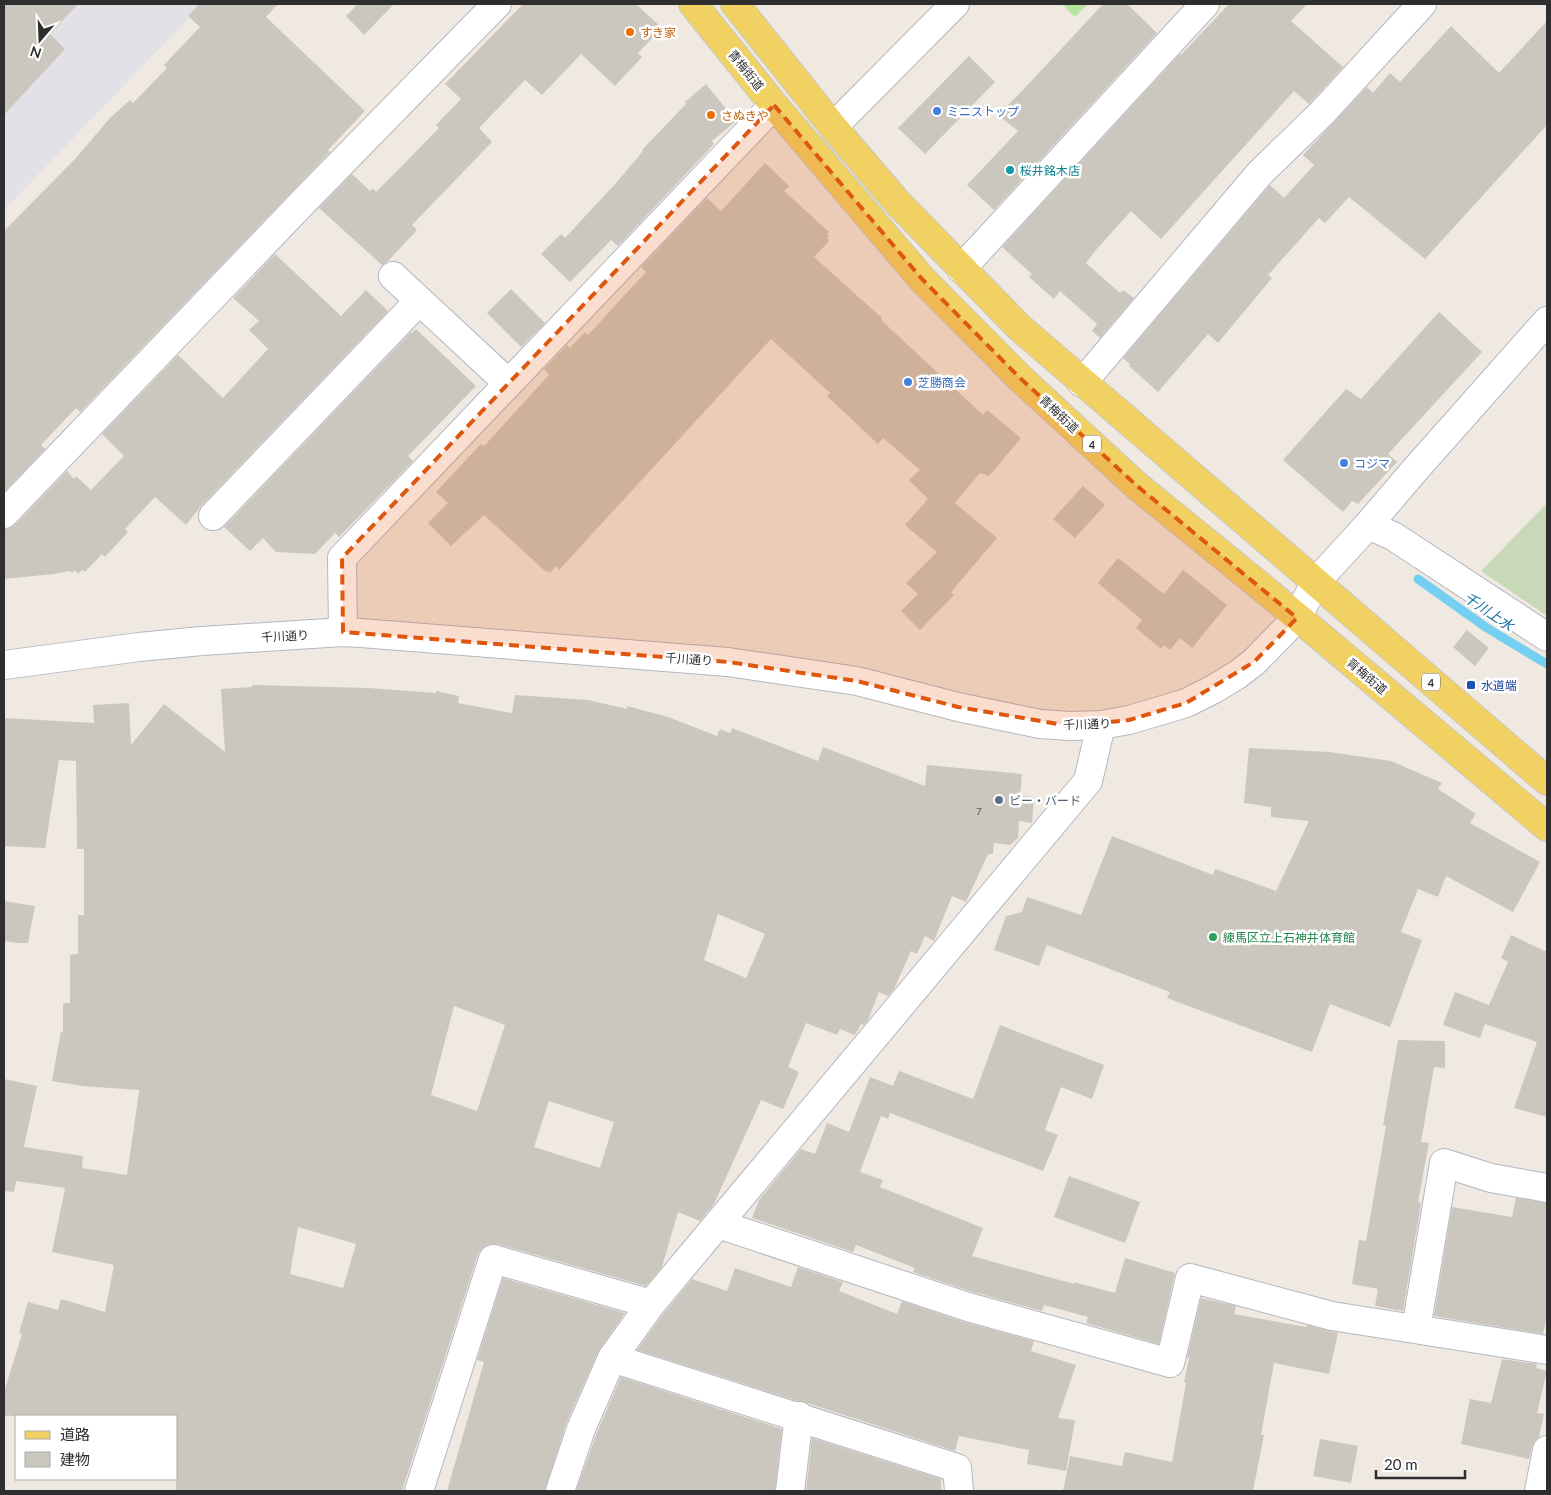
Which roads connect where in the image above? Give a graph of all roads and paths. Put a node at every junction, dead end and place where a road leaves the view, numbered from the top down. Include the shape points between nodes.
1 (497, 4) edge
2 (693, 4) edge
3 (735, 4) edge
4 (955, 4) edge
5 (1205, 4) edge
6 (1422, 4) edge
7 (774, 105) junction
8 (833, 127) junction
9 (961, 269) junction
10 (393, 276) dead end
11 (419, 301) junction
12 (1547, 321) edge
13 (508, 383) junction
14 (1082, 383) junction
15 (4, 514) edge
16 (214, 516) dead end
17 (1368, 525) junction
18 (1316, 583) junction
19 (1297, 618) junction
20 (343, 632) junction
21 (1547, 637) edge
22 (4, 665) edge
23 (1101, 725) junction
24 (1547, 781) edge
25 (1547, 827) edge
26 (1547, 1188) edge
27 (718, 1224) junction
28 (651, 1304) junction
29 (1416, 1329) junction
30 (1547, 1350) edge
31 (612, 1358) junction
32 (799, 1416) junction
33 (1547, 1450) edge
34 (419, 1491) edge
35 (560, 1491) edge
36 (790, 1491) edge
37 (959, 1491) edge
38 (1539, 1491) edge

1 - 15 street
2 - 7 main road, 青梅街道 / 4
3 - 8 main road, 4
4 - 8 street
5 - 9 street
6 - 14 street via 1322,113 1260,173
7 - 13 street
7 - 19 main road, 青梅街道 / 4 via 922,279 1018,377 1136,485
8 - 9 main road, 4 via 897,202
9 - 14 main road, 4 via 1019,328
10 - 11 street
11 - 13 street
11 - 16 street
12 - 17 street, 千川通り
13 - 20 street via 342,558
14 - 18 main road, 4
17 - 18 street, 千川通り
17 - 21 street via 1393,536
18 - 19 street, 千川通り
18 - 24 main road, 4
19 - 23 street, 千川通り via 1254,662 1214,689 1157,713
19 - 25 main road, 青梅街道 / 4
20 - 22 street, 千川通り via 130,648
20 - 23 street, 千川通り via 728,662 857,681 1040,724
23 - 27 street via 1088,781
26 - 29 street via 1492,1178 1444,1163
27 - 28 street
27 - 29 street via 968,1307 1170,1363 1190,1278 1332,1316
28 - 31 street
28 - 34 street via 493,1259
29 - 30 street
31 - 32 street
31 - 35 street via 581,1429
32 - 36 street
32 - 37 street via 957,1468
33 - 38 street

